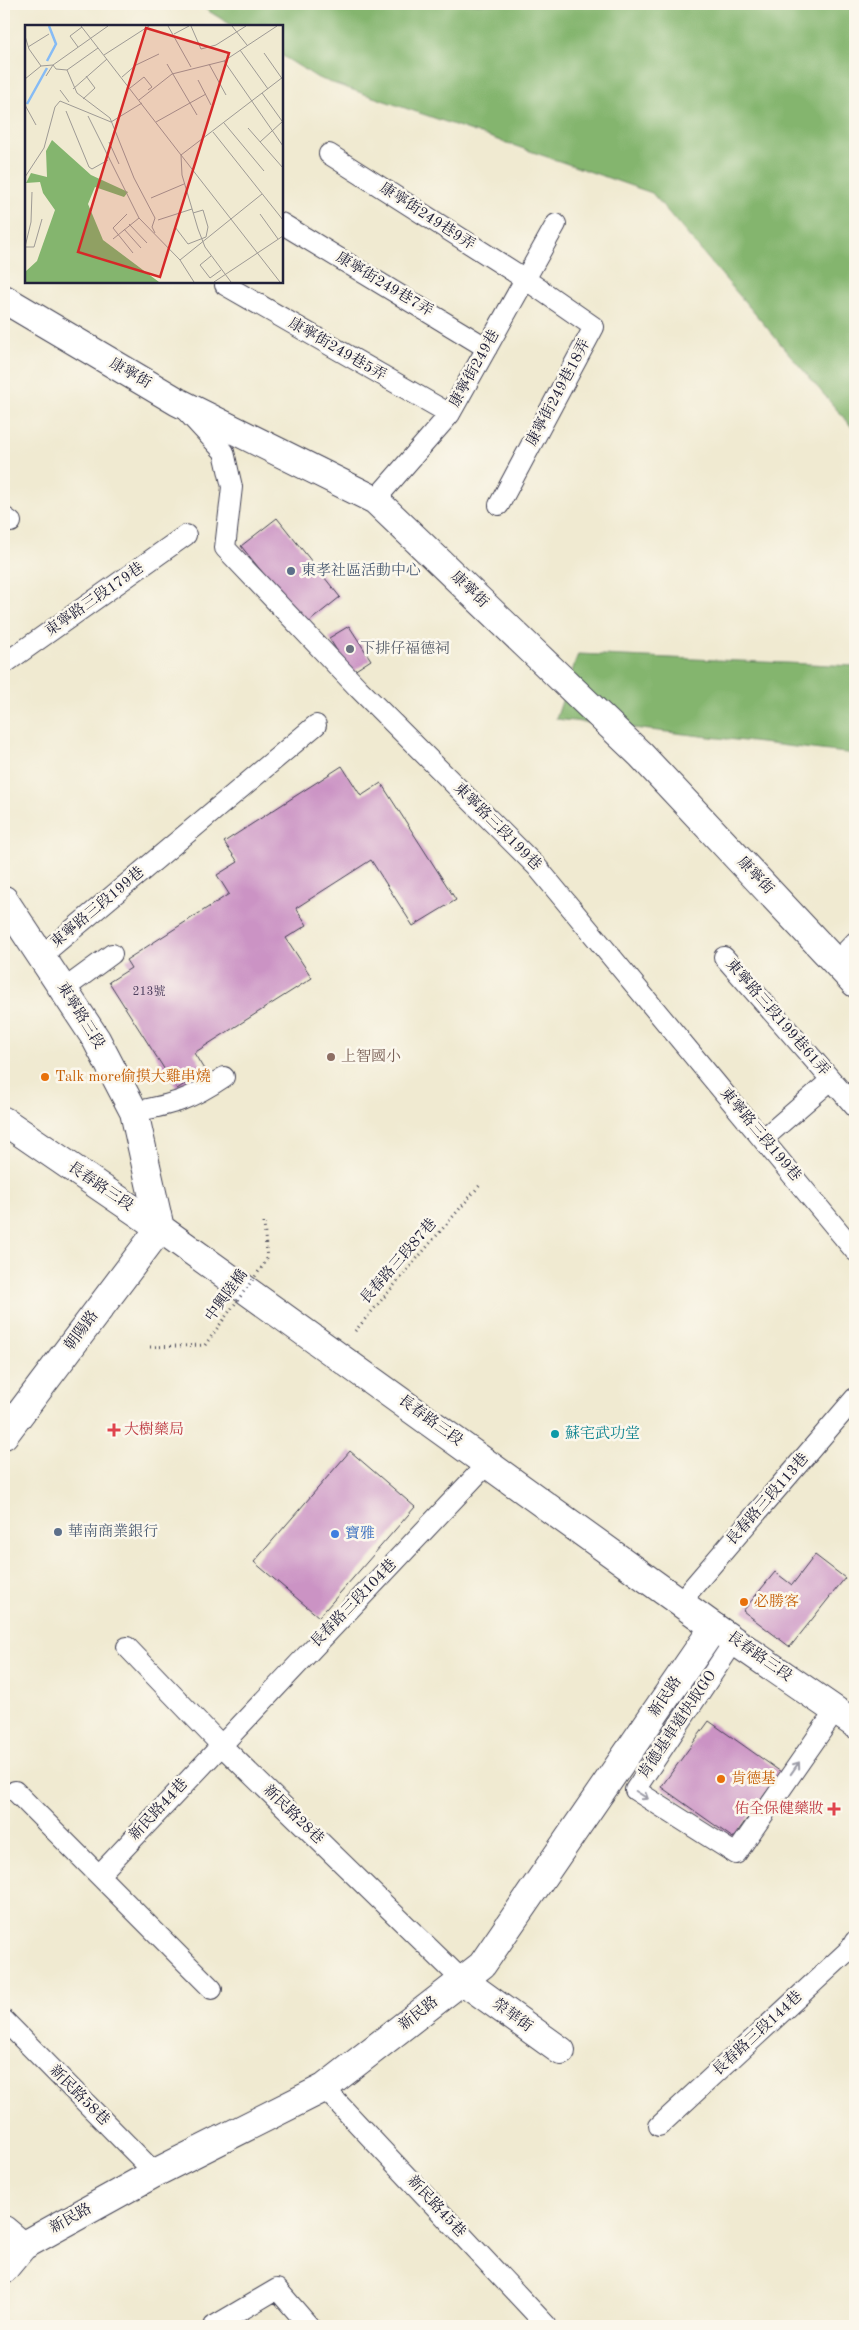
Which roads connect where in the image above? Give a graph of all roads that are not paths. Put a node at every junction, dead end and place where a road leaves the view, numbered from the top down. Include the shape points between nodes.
1 (329, 154) dead end
2 (282, 224) edge
3 (556, 224) dead end
4 (525, 280) junction
5 (225, 285) dead end
6 (4, 299) edge
7 (487, 348) junction
8 (178, 402) junction
9 (450, 414) junction
10 (375, 500) junction
11 (499, 505) dead end
12 (186, 535) dead end
13 (4, 664) edge
14 (316, 725) dead end
15 (4, 900) edge
16 (846, 952) edge
17 (112, 954) dead end
18 (41, 956) junction
19 (724, 957) dead end
20 (855, 983) edge
21 (64, 990) junction
22 (224, 1077) dead end
23 (831, 1080) junction
24 (855, 1107) edge
25 (134, 1112) junction
26 (4, 1121) edge
27 (762, 1139) junction
28 (160, 1228) junction
29 (855, 1251) edge
30 (855, 1398) edge
31 (4, 1435) edge
32 (488, 1463) junction
33 (681, 1601) junction
34 (725, 1634) junction
35 (126, 1647) dead end
36 (846, 1717) edge
37 (220, 1744) junction
38 (16, 1791) dead end
39 (99, 1875) junction
40 (855, 1941) edge
41 (462, 1980) junction
42 (212, 1988) dead end
43 (4, 2020) edge
44 (561, 2052) dead end
45 (324, 2088) junction
46 (659, 2126) dead end
47 (155, 2173) junction
48 (13, 2238) edge
49 (4, 2269) edge
50 (214, 2326) edge
51 (309, 2326) edge
52 (547, 2326) edge

1 - 4 lane, 康寧街249巷9弄
2 - 7 lane, 康寧街249巷7弄
3 - 4 lane, 康寧街249巷
4 - 7 lane, 康寧街249巷
4 - 11 lane, 康寧街249巷18弄 via 594,327
5 - 9 lane, 康寧街249巷5弄
6 - 8 street, 康寧街
7 - 9 lane, 康寧街249巷
8 - 10 street, 康寧街
8 - 27 lane, 東寧路三段199巷 via 224,452 232,487 225,548 359,689 537,866
9 - 10 lane, 康寧街249巷
10 - 16 street, 康寧街
12 - 13 lane, 東寧路三段179巷
14 - 18 lane, 東寧路三段199巷
15 - 18 street, 東寧路三段
16 - 20 street, 康寧街
17 - 21 lane
18 - 21 street, 東寧路三段
19 - 23 lane, 東寧路三段199巷61弄
21 - 25 street, 東寧路三段 via 96,1039
22 - 25 lane via 201,1093 176,1104
23 - 24 lane, 東寧路三段199巷61弄
23 - 27 lane, 東寧路三段199巷61弄
25 - 28 street, 東寧路三段
26 - 28 street, 長春路三段
27 - 29 lane, 東寧路三段199巷
28 - 31 street, 朝陽路
28 - 32 street, 長春路三段
30 - 33 lane, 長春路三段113巷
32 - 33 street, 長春路三段
32 - 37 lane, 長春路三段104巷
33 - 34 street, 長春路三段
34 - 36 street, 長春路三段
34 -> 36 lane, 肯德基車道快取GO via 635,1790 736,1854
34 - 41 street, 新民路 via 482,1965
35 - 37 lane, 新民路28巷
37 - 39 lane, 新民路44巷
37 - 41 lane, 新民路28巷
38 - 39 lane
39 - 42 lane
40 - 46 lane, 長春路三段144巷
41 - 44 street, 榮華街
41 - 45 street, 新民路
43 - 47 lane, 新民路58巷
45 - 47 street, 新民路
45 - 52 lane, 新民路45巷
47 - 48 street, 新民路
48 - 49 street, 新民路
50 - 51 lane via 277,2289

